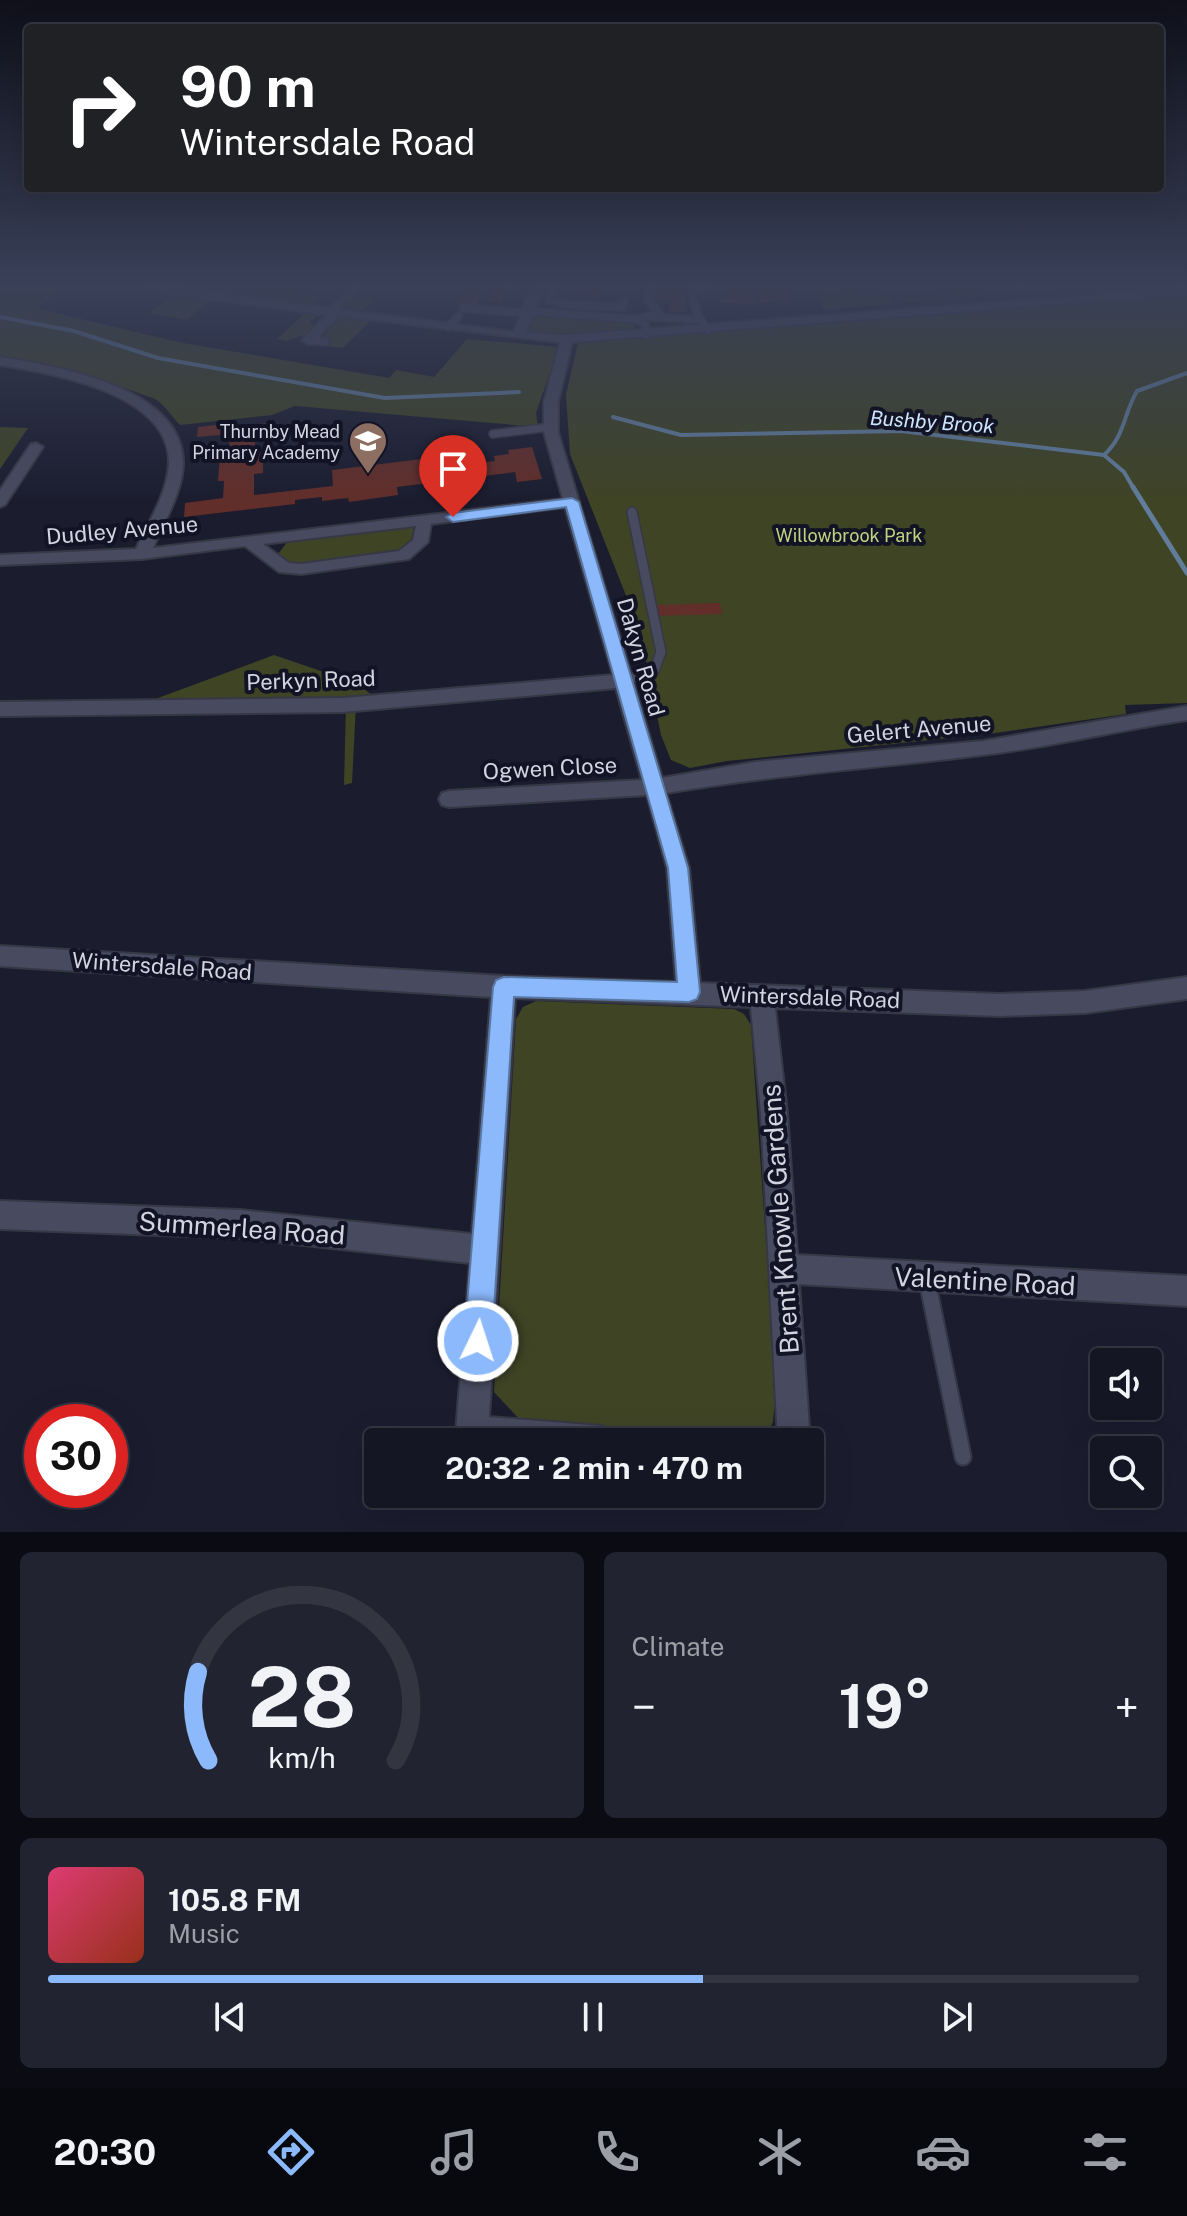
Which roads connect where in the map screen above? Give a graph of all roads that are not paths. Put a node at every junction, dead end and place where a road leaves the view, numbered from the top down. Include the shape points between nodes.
1 (562, 359) edge
2 (0, 361) edge
3 (550, 427) junction
4 (493, 434) dead end
5 (36, 447) dead end
6 (0, 502) edge
7 (572, 502) junction
8 (632, 512) dead end
9 (423, 521) junction
10 (248, 541) junction
11 (142, 554) junction
12 (0, 560) edge
13 (622, 681) junction
14 (0, 709) edge
15 (1187, 713) edge
16 (655, 787) junction
17 (449, 799) dead end
18 (0, 956) edge
19 (504, 987) junction
20 (1187, 988) edge
21 (689, 992) junction
22 (762, 997) junction
23 (0, 1215) edge
24 (484, 1250) junction
25 (784, 1269) junction
26 (926, 1278) junction
27 (1187, 1291) edge
28 (472, 1428) edge
29 (793, 1428) edge
30 (963, 1457) dead end

1 - 3 street, Dakyn Road
2 - 11 street via 116,392 145,407 168,428 175,444 175,471
3 - 4 lane
3 - 7 street, Dakyn Road
5 - 6 street
7 - 9 street, Dudley Avenue
7 - 13 street, Dakyn Road
8 - 13 lane via 661,652 651,675
9 - 10 street, Dudley Avenue
9 - 10 street via 425,532 418,547 403,555 301,569 285,568
10 - 11 street, Dudley Avenue
11 - 12 street, Dudley Avenue
13 - 14 street, Perkyn Road via 343,705
13 - 16 street, Dakyn Road
15 - 16 street, Gelert Avenue via 983,748 787,767
16 - 17 street, Ogwen Close
16 - 21 street, Dakyn Road via 678,868
18 - 19 street, Wintersdale Road
19 - 21 street, Wintersdale Road
19 - 24 street
20 - 22 street, Wintersdale Road via 1085,1002 1000,1005
21 - 22 street, Wintersdale Road
22 - 25 street, Brent Knowle Gardens
23 - 24 street, Summerlea Road via 240,1224
24 - 28 street
25 - 26 street, Valentine Road
25 - 29 street, Brent Knowle Gardens
26 - 27 street, Valentine Road
26 - 30 lane

